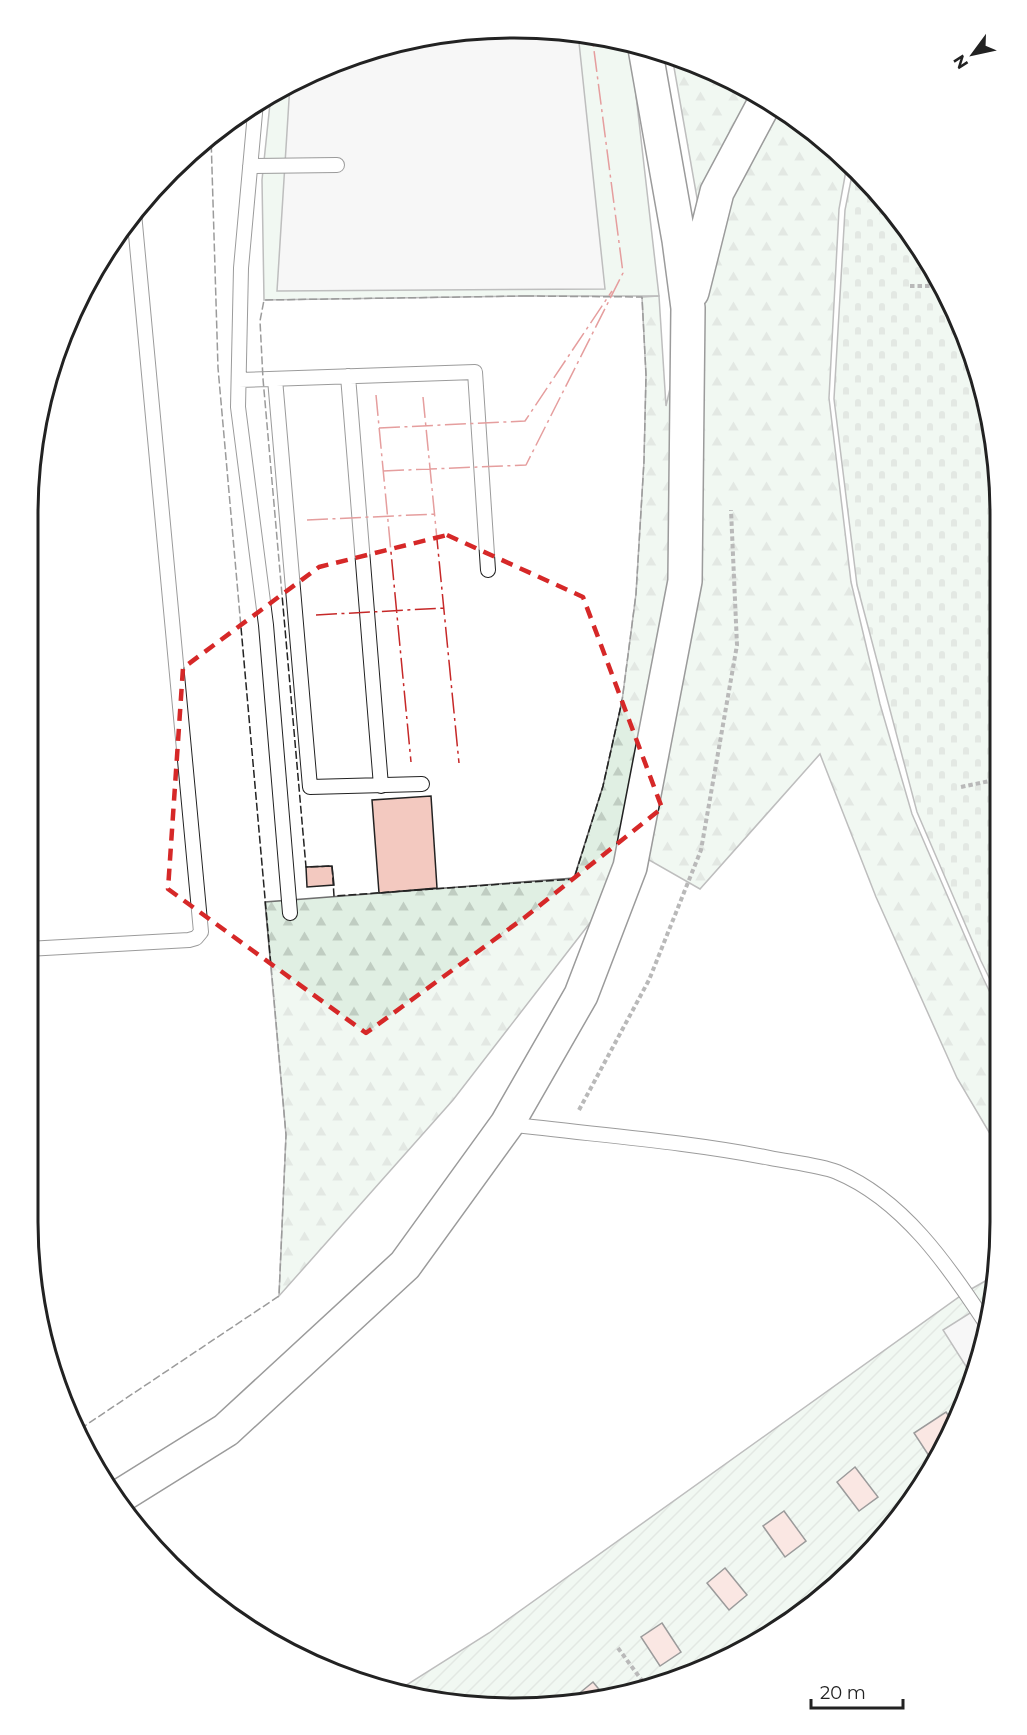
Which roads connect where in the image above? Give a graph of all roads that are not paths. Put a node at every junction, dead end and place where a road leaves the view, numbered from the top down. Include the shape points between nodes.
1 (647, 57) edge
2 (762, 108) edge
3 (255, 114) edge
4 (337, 165) dead end
5 (250, 166) junction
6 (135, 225) edge
7 (688, 308) junction
8 (348, 376) junction
9 (275, 379) junction
10 (239, 380) junction
11 (488, 570) dead end
12 (422, 784) dead end
13 (381, 786) junction
14 (290, 913) dead end
15 (38, 948) edge
16 (507, 1124) junction
17 (980, 1314) edge
18 (124, 1494) edge

1 - 7 main road
2 - 7 main road via 717,192
3 - 5 lane
4 - 5 lane
5 - 10 lane
6 - 15 lane via 201,932 189,940
7 - 16 main road via 685,581 630,867 581,995
8 - 9 lane
8 - 11 lane via 475,372
8 - 13 lane
9 - 10 lane
9 - 13 lane via 310,787
10 - 14 lane via 238,407 266,625
12 - 13 lane
16 - 17 lane via 736,1151 836,1171 898,1212
16 - 18 main road via 405,1265 226,1430

